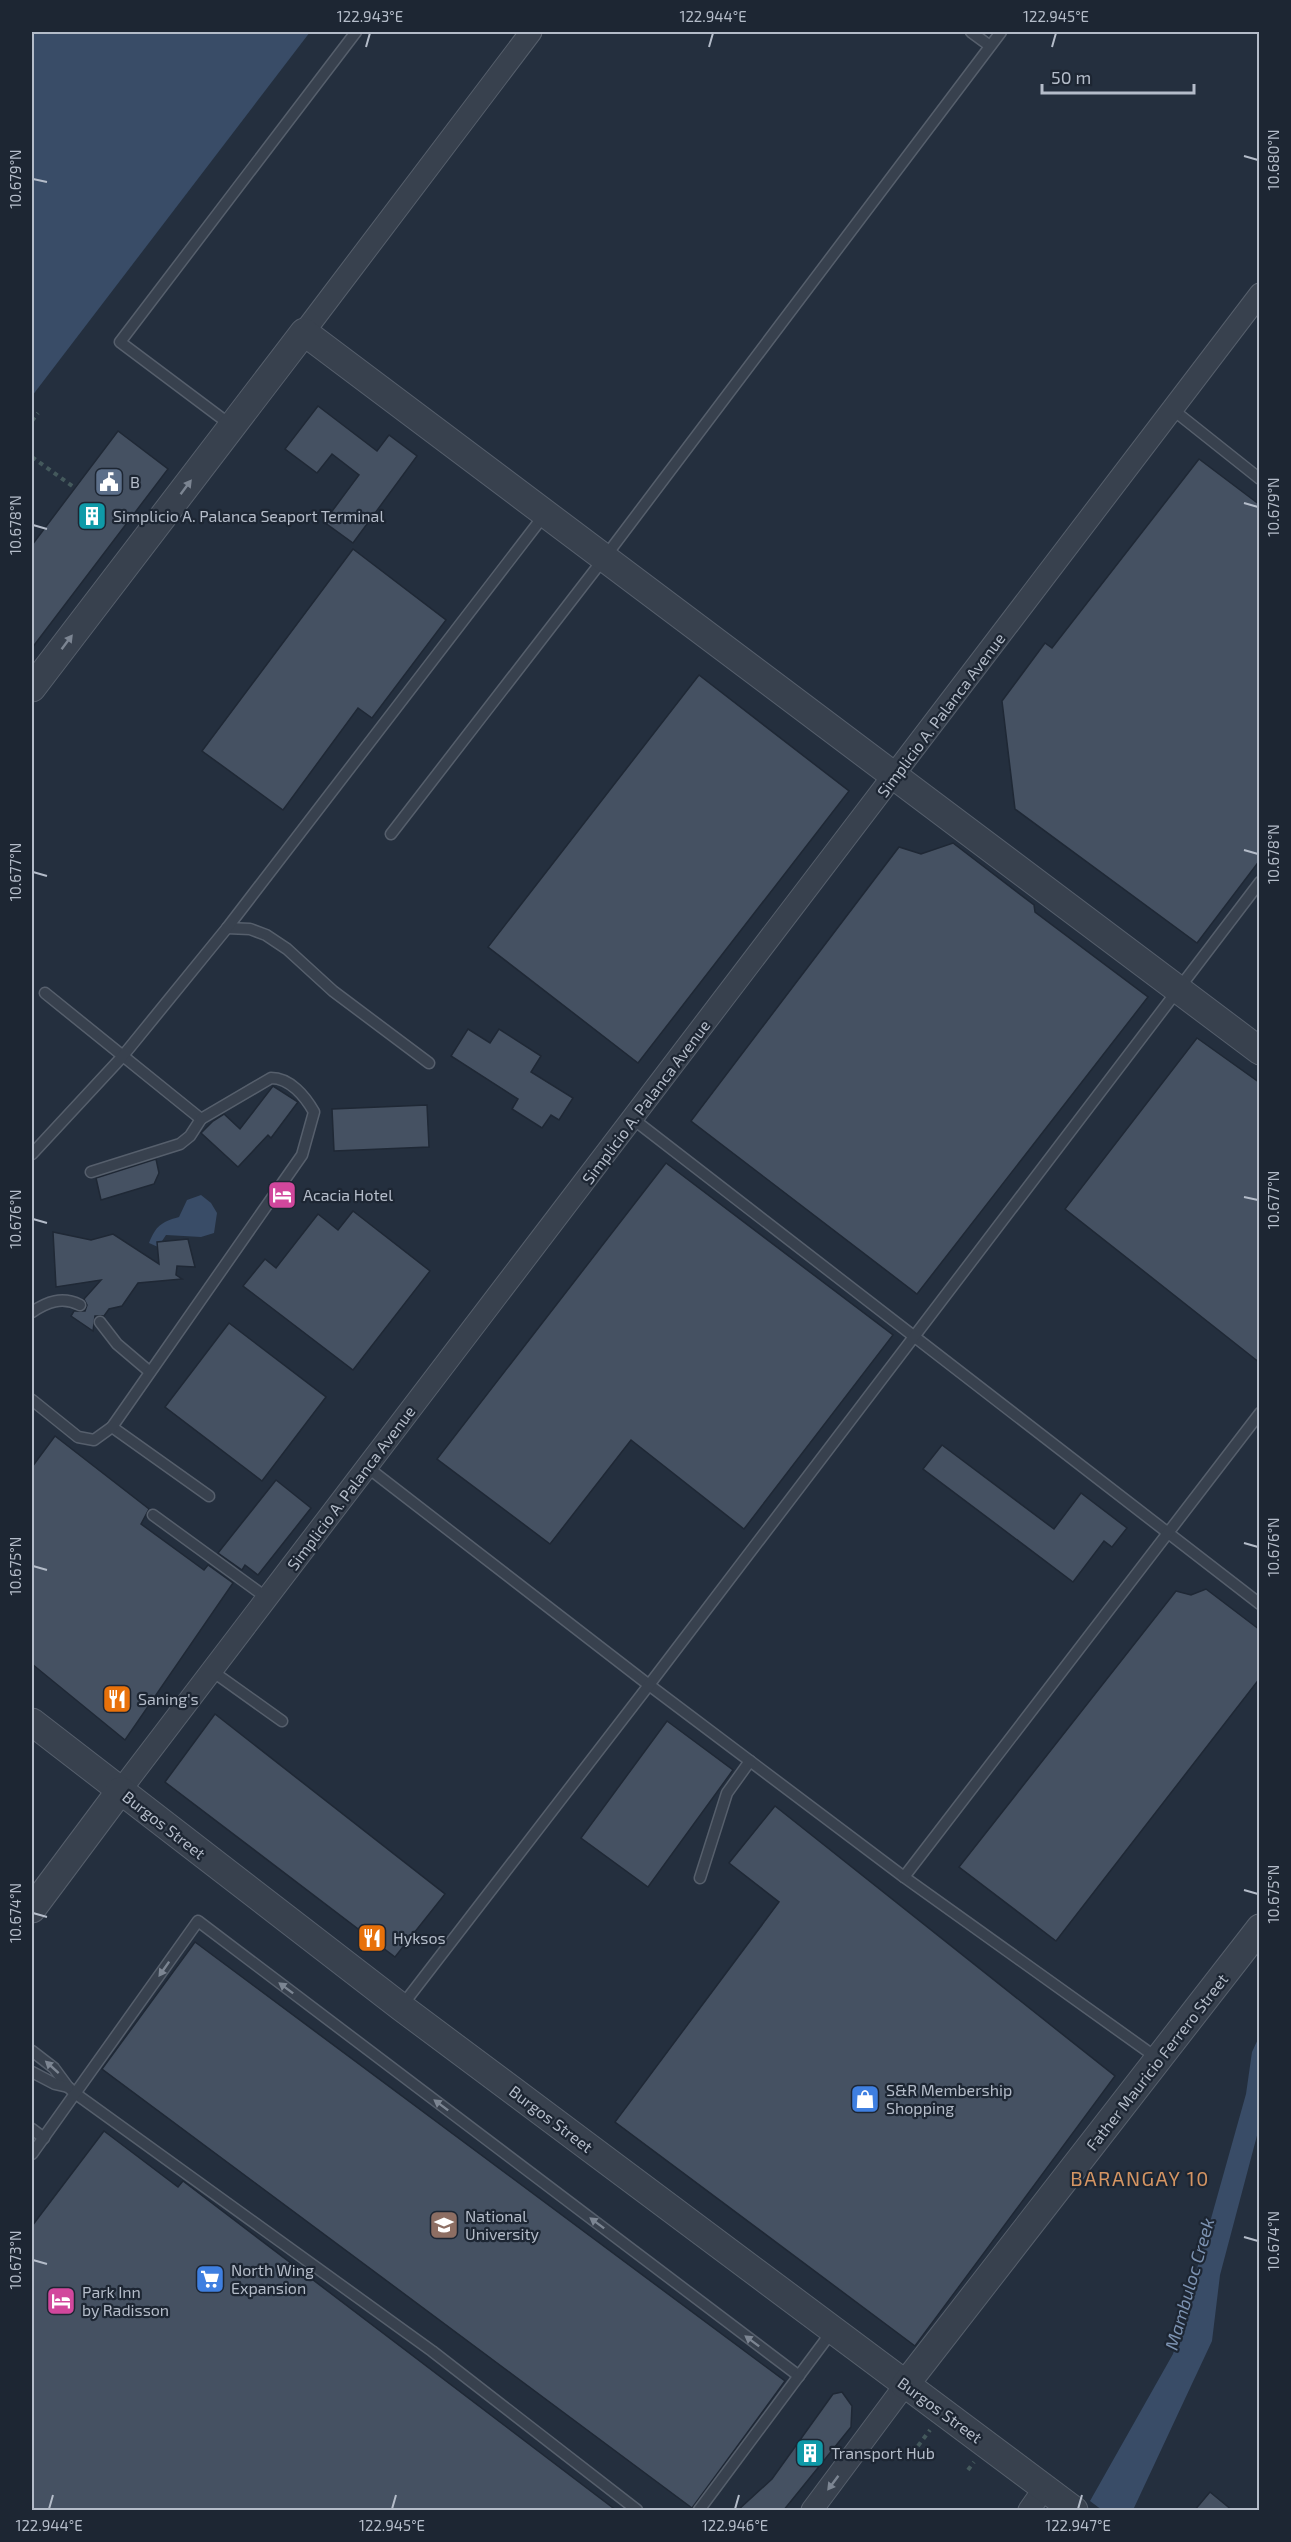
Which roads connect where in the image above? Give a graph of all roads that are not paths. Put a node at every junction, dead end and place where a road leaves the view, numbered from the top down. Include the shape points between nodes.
1 (356, 32) edge
2 (531, 32) edge
3 (970, 32) edge
4 (1001, 32) edge
5 (990, 46) junction
6 (1260, 294) edge
7 (304, 332) junction
8 (1172, 409) junction
9 (232, 426) junction
10 (1260, 479) edge
11 (546, 513) junction
12 (604, 557) junction
13 (32, 688) edge
14 (895, 776) junction
15 (391, 834) dead end
16 (1260, 882) edge
17 (227, 928) junction
18 (1177, 990) junction
19 (45, 993) dead end
20 (1260, 1051) edge
21 (122, 1057) junction
22 (429, 1063) dead end
23 (201, 1119) junction
24 (633, 1119) junction
25 (32, 1154) edge
26 (91, 1172) dead end
27 (80, 1305) dead end
28 (32, 1312) edge
29 (100, 1322) dead end
30 (914, 1337) junction
31 (150, 1372) junction
32 (32, 1400) edge
33 (1260, 1413) edge
34 (112, 1427) junction
35 (368, 1467) junction
36 (209, 1496) dead end
37 (153, 1515) dead end
38 (1168, 1533) junction
39 (267, 1598) junction
40 (1260, 1604) edge
41 (212, 1671) junction
42 (649, 1685) junction
43 (282, 1721) dead end
44 (32, 1722) edge
45 (750, 1761) junction
46 (120, 1791) junction
47 (904, 1877) junction
48 (700, 1878) dead end
49 (32, 1909) edge
50 (1260, 1928) edge
51 (401, 2007) junction
52 (32, 2051) edge
53 (1159, 2060) junction
54 (32, 2072) edge
55 (72, 2091) junction
56 (32, 2129) edge
57 (44, 2138) junction
58 (32, 2154) edge
59 (833, 2330) junction
60 (799, 2376) junction
61 (905, 2385) junction
62 (1045, 2487) junction
63 (637, 2511) edge
64 (699, 2511) edge
65 (812, 2511) edge
66 (1029, 2511) edge
67 (1074, 2511) edge

1 - 9 lane via 120,342
2 - 7 street
3 - 5 lane
4 - 5 lane
5 - 12 lane
6 - 8 street, Simplicio A. Palanca Avenue
7 - 9 street
7 - 11 street
8 - 10 lane
8 - 14 street, Simplicio A. Palanca Avenue
13 -> 9 street
11 - 12 street
11 - 17 lane
12 - 14 street
12 - 15 lane
14 - 18 street
14 - 24 street, Simplicio A. Palanca Avenue
16 - 18 lane
17 - 21 lane
17 - 22 lane via 250,929 287,949 333,991
18 - 20 street
18 - 30 lane
19 - 21 lane
21 - 23 lane
21 - 25 lane
23 - 26 lane via 180,1144
23 - 31 lane via 271,1078 280,1078 306,1098 314,1112 302,1155
24 - 30 lane
24 - 35 street, Simplicio A. Palanca Avenue
27 - 28 lane via 48,1302
29 - 31 lane via 117,1344
30 - 38 lane
30 - 42 lane
31 - 34 lane
32 - 34 lane via 78,1437 94,1440
33 - 38 lane
34 - 36 lane
35 - 39 street, Simplicio A. Palanca Avenue
35 - 42 lane
37 - 39 lane
38 - 40 lane
38 - 47 lane
39 - 41 street, Simplicio A. Palanca Avenue
41 - 43 lane
41 - 46 street, Simplicio A. Palanca Avenue
42 - 45 lane
42 - 51 lane
44 - 46 street, Burgos Street
45 - 47 lane
45 - 48 lane via 727,1793
46 - 49 street, Simplicio A. Palanca Avenue
46 - 51 street, Burgos Street
47 - 53 lane
50 - 53 street, Father Mauricio Ferrero Street
51 - 59 street, Burgos Street
55 -> 52 lane via 54,2068
53 - 61 street, Father Mauricio Ferrero Street
54 - 55 lane
55 - 57 lane
60 -> 55 lane via 198,1921
55 - 63 lane via 432,2351
56 - 57 lane
57 - 58 lane
59 - 60 lane
59 - 61 street, Burgos Street
60 - 64 lane
61 - 62 street, Burgos Street
61 -> 65 street, Father Mauricio Ferrero Street
62 - 66 street
62 - 67 street, Burgos Street

